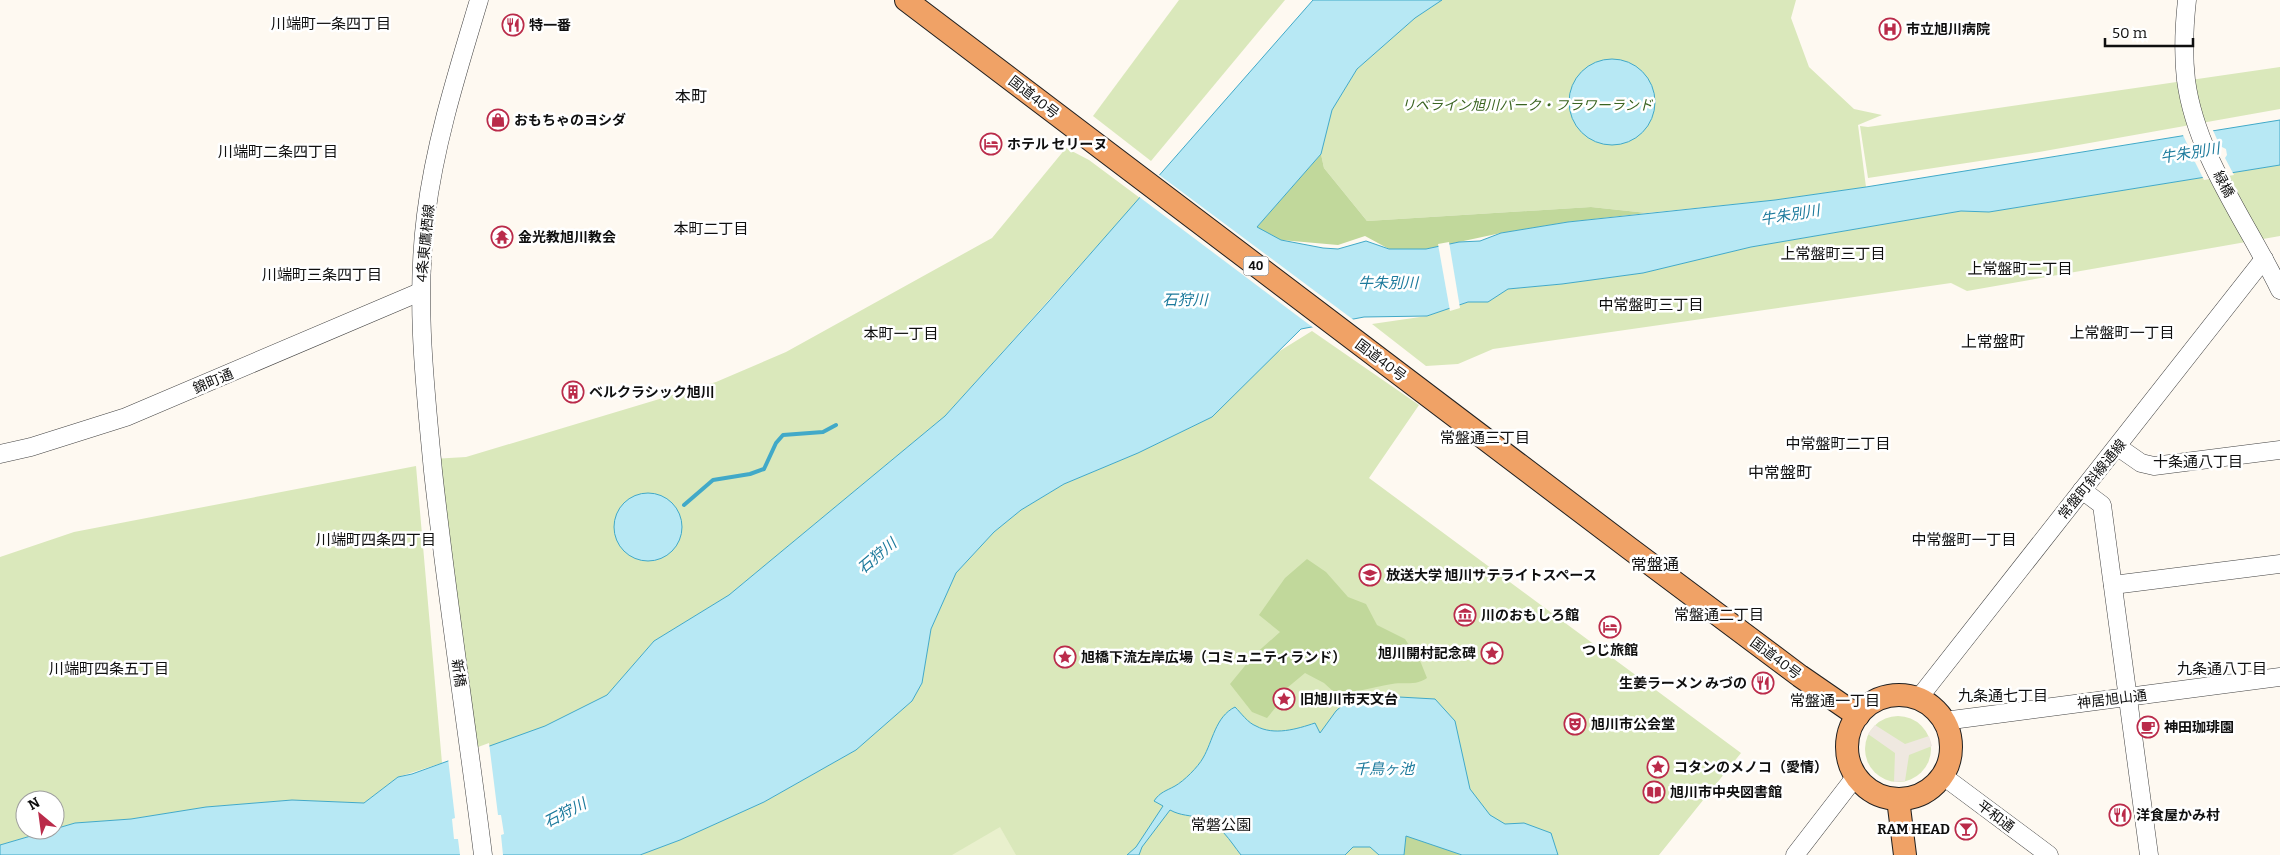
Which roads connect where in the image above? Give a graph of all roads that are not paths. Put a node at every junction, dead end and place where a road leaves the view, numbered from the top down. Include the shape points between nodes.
1 (479, 0) edge
2 (906, 0) edge
3 (2187, 0) edge
4 (2264, 260) junction
5 (2280, 290) edge
6 (420, 292) junction
7 (2118, 447) junction
8 (2280, 450) edge
9 (0, 454) edge
10 (2082, 490) junction
11 (435, 492) joint
12 (2280, 564) edge
13 (2113, 585) junction
14 (2280, 677) edge
15 (2128, 697) junction
16 (1918, 699) junction
17 (1858, 716) junction
18 (1944, 721) junction
19 (1856, 776) junction
20 (1943, 776) junction
21 (1898, 799) junction
22 (483, 855) edge
23 (1795, 855) edge
24 (1905, 855) edge
25 (2049, 855) edge
26 (2149, 855) edge

1 - 6 street, 4条東鷹栖線 via 434,171 426,214
2 - 17 highway, 国道40号 / 40 via 1800,676
3 - 4 street, 緑橋 via 2184,30 2186,80 2200,133
4 - 5 street, 緑橋
4 - 7 street, 常盤町斜線通線
6 - 9 street, 錦町通 via 126,417
6 - 11 street, 4条東鷹栖線
7 - 8 street via 2134,459 2154,466
7 - 10 street, 常盤町斜線通線
10 - 13 street via 2102,505
10 - 16 street, 常盤町斜線通線
11 - 22 street, 新橋
12 - 13 street
13 - 15 street
14 - 15 street, 神居旭山通
15 - 18 street, 神居旭山通
15 - 26 street
16 - 17 highway via 1904,695 1887,697 1871,704
16 - 18 highway via 1935,709
17 - 19 highway via 1850,731 1848,749
18 - 20 highway via 1952,747
19 - 21 highway via 1876,794
19 - 23 street
20 - 21 highway via 1923,793
20 - 25 street, 平和通
21 - 24 highway

